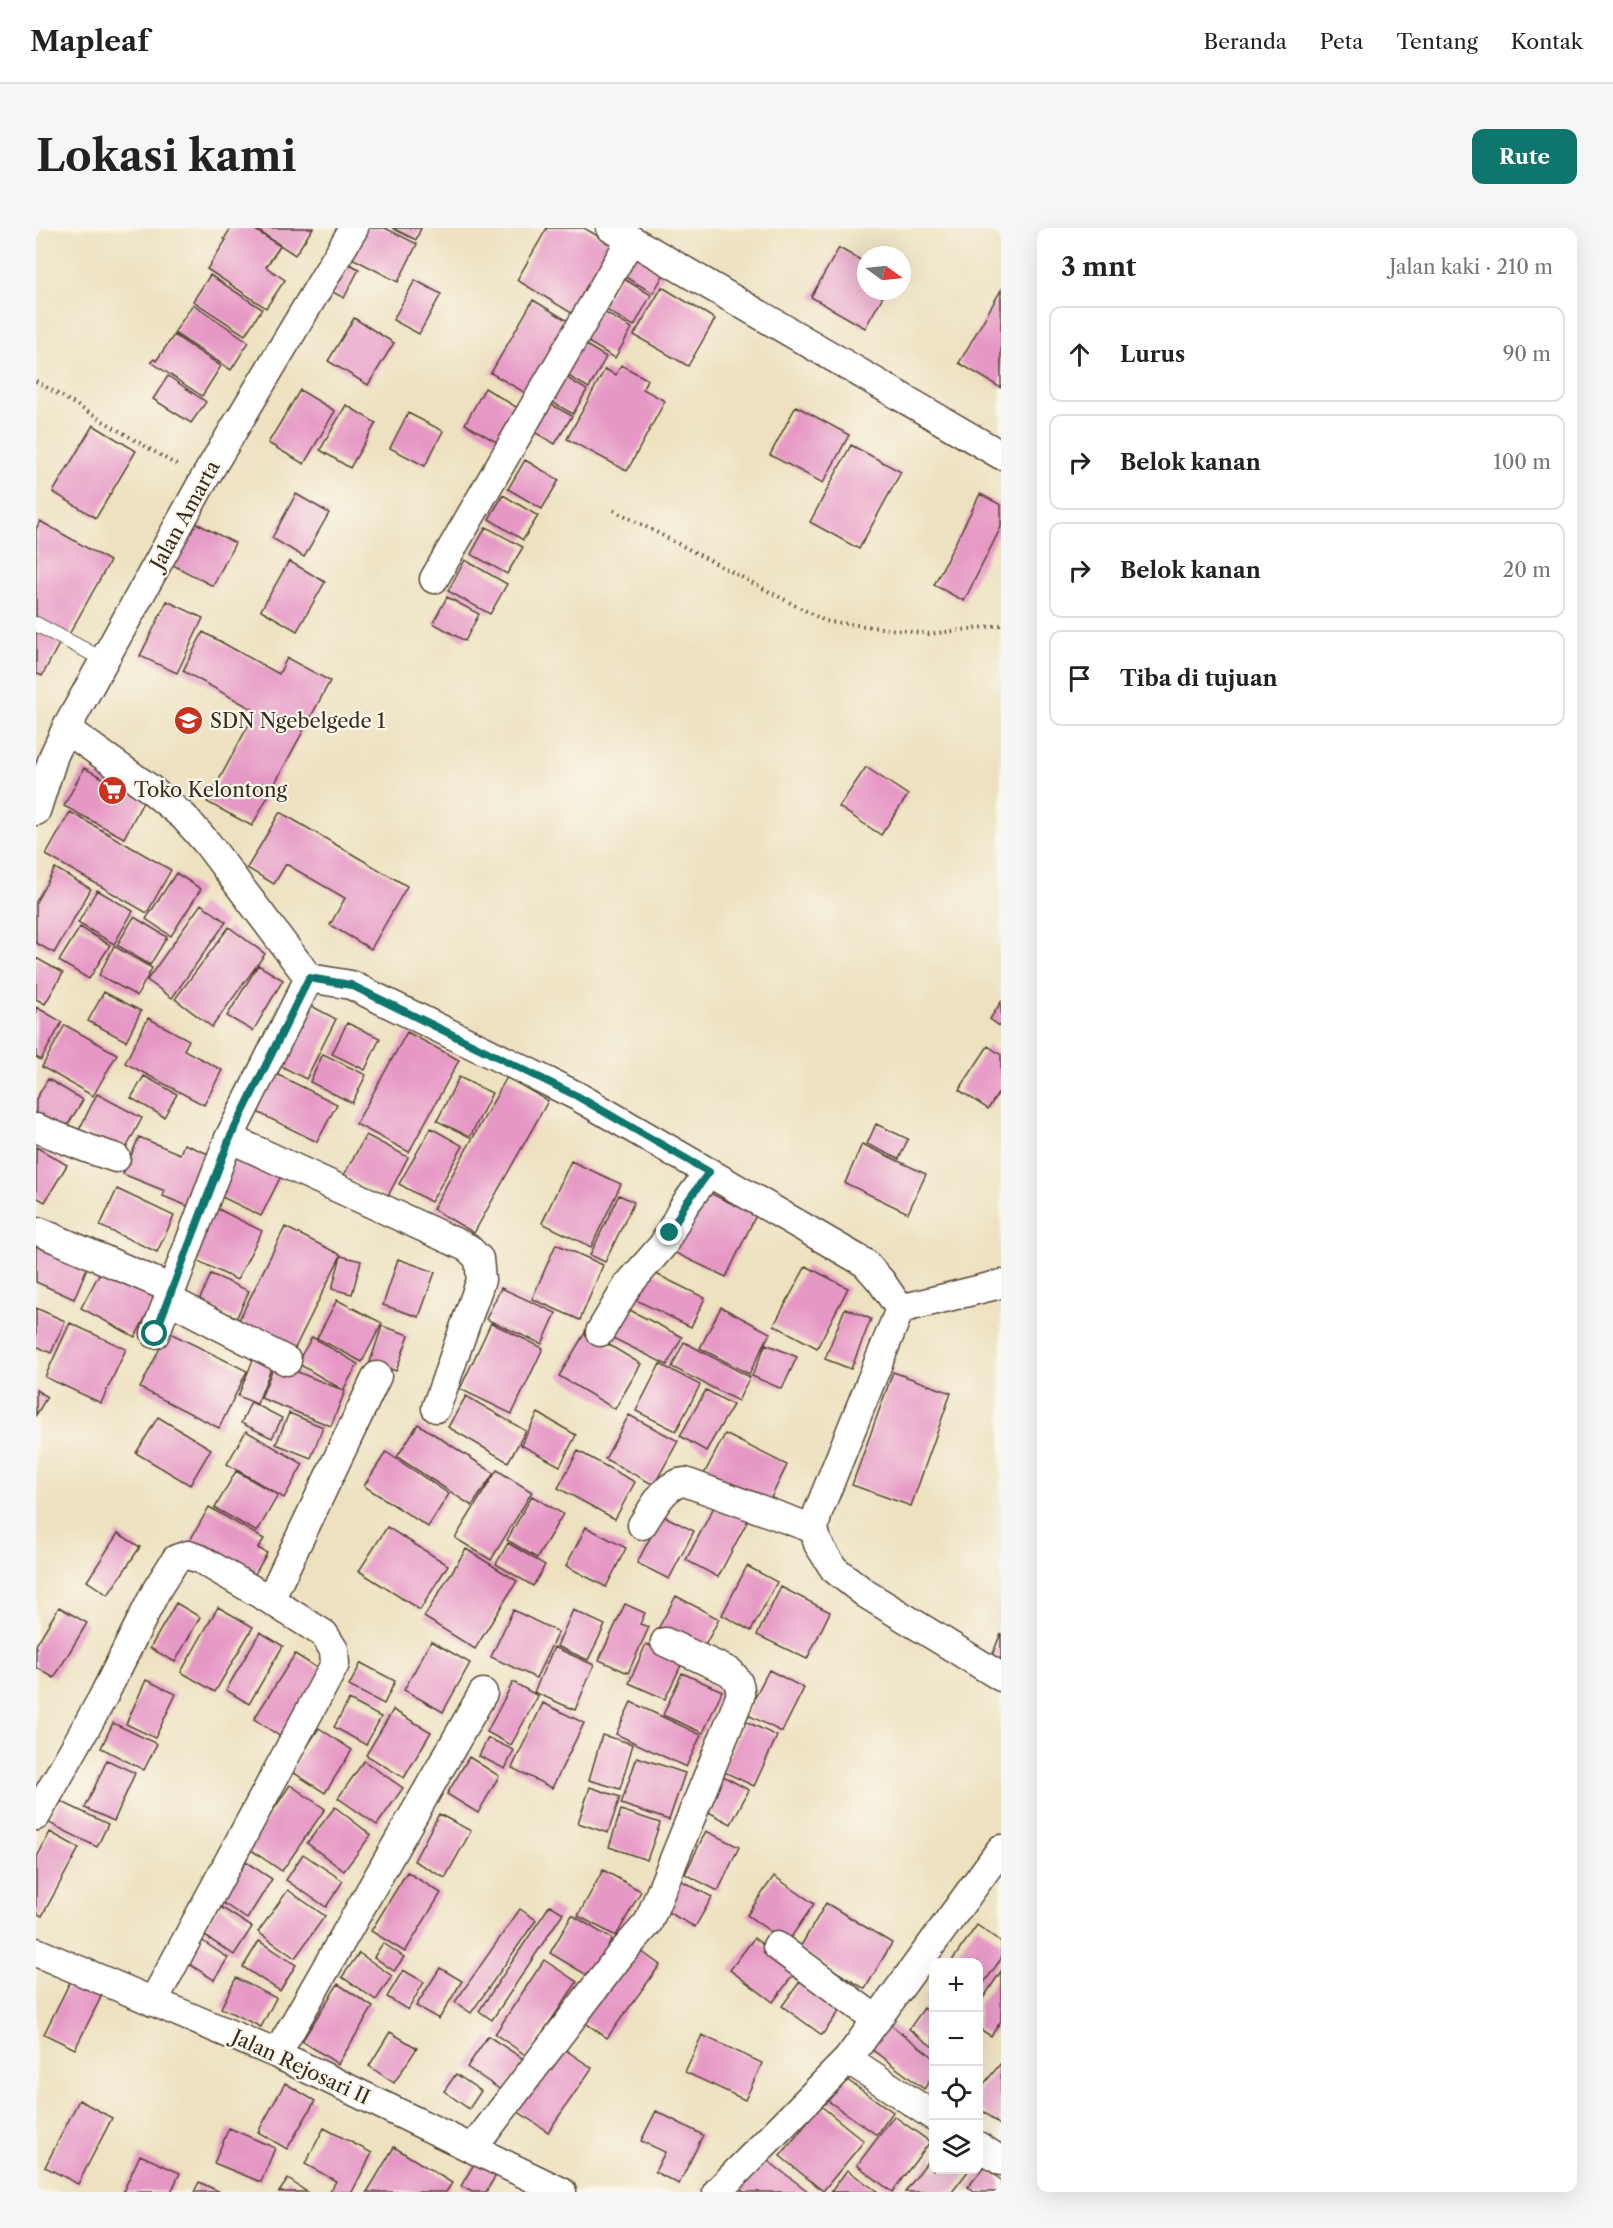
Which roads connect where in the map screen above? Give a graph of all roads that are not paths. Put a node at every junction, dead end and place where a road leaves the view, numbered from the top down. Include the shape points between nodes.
1 (354, 228) edge
2 (621, 234) edge
3 (1001, 455) edge
4 (434, 579) dead end
5 (36, 624) edge
6 (104, 660) junction
7 (66, 729) junction
8 (45, 752) edge
9 (36, 811) edge
10 (309, 978) junction
11 (36, 1128) edge
12 (230, 1138) junction
13 (116, 1158) dead end
14 (709, 1172) junction
15 (40, 1232) dead end
16 (1001, 1284) edge
17 (170, 1294) junction
18 (900, 1309) junction
19 (600, 1332) dead end
20 (155, 1334) dead end
21 (287, 1361) dead end
22 (377, 1376) dead end
23 (436, 1408) dead end
24 (642, 1525) dead end
25 (814, 1529) junction
26 (270, 1600) junction
27 (665, 1642) dead end
28 (1001, 1677) edge
29 (483, 1693) dead end
30 (36, 1816) edge
31 (1001, 1849) edge
32 (777, 1946) dead end
33 (36, 1952) edge
34 (153, 2002) junction
35 (877, 2020) junction
36 (278, 2054) junction
37 (848, 2059) junction
38 (929, 2113) edge
39 (473, 2148) junction
40 (983, 2149) edge
41 (1001, 2161) edge
42 (562, 2192) edge
43 (717, 2192) edge

1 - 6 street, Jalan Amarta via 203,481
2 - 3 street
2 - 4 street
5 - 6 lane
6 - 7 street, Jalan Amarta
7 - 8 street, Jalan Amarta
7 - 10 street via 184,817
8 - 9 street, Jalan Amarta
10 - 12 street
10 - 14 street via 351,985 577,1096
11 - 13 street
12 - 17 street
12 - 23 street via 468,1248 479,1259 481,1280
14 - 18 street via 865,1263
14 - 19 street via 684,1206 663,1245 628,1285
15 - 17 street
16 - 18 street
17 - 20 street
17 - 21 street
18 - 25 street
22 - 26 street
24 - 25 street via 668,1489 676,1482 685,1482
25 - 28 street via 818,1544 834,1569 850,1582
26 - 30 street via 200,1559 188,1555 176,1559
26 - 34 street via 324,1634 334,1650 335,1664
27 - 39 street via 730,1672 738,1680 740,1697 648,1923
29 - 36 street
31 - 35 street
32 - 35 street
33 - 34 street, Jalan Rejosari II
34 - 36 street, Jalan Rejosari II
35 - 37 street
36 - 39 street, Jalan Rejosari II
37 - 38 street
37 - 43 street
39 - 42 street, Jalan Rejosari II
40 - 41 street

